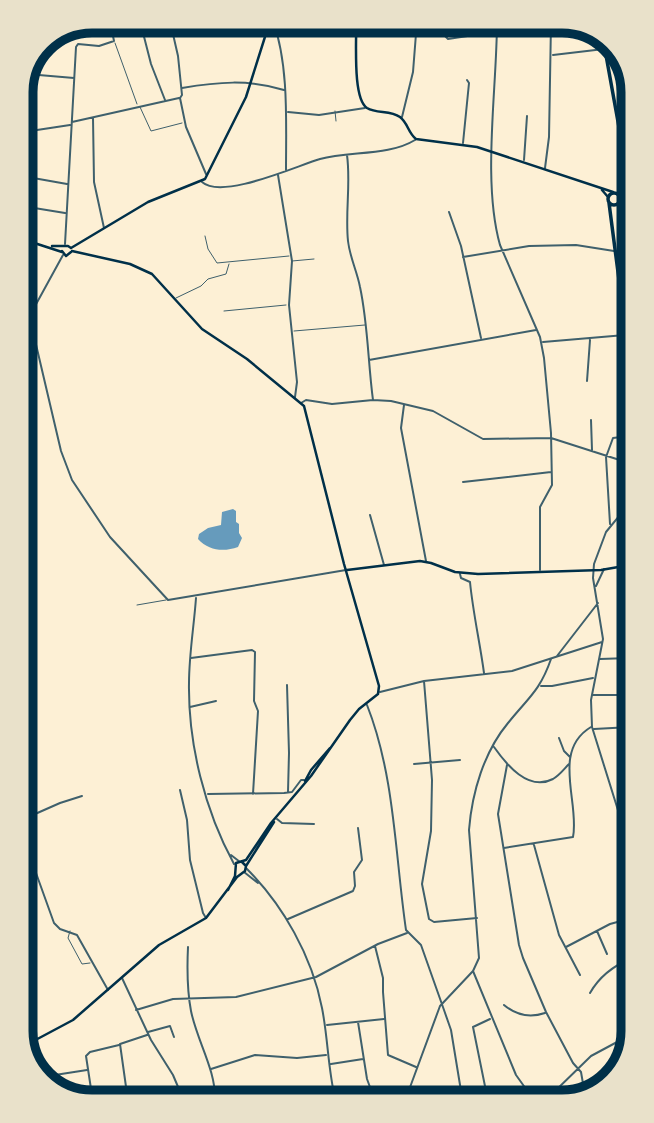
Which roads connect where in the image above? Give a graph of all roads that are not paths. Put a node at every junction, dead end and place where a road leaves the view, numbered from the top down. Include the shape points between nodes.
1 (356, 33) edge
2 (416, 33) edge
3 (444, 33) edge
4 (489, 33) edge
5 (497, 33) edge
6 (551, 33) edge
7 (113, 34) edge
8 (143, 34) edge
9 (172, 34) edge
10 (268, 34) edge
11 (275, 34) edge
12 (114, 41) junction
13 (602, 49) edge
14 (606, 53) edge
15 (552, 55) junction
16 (36, 75) edge
17 (74, 78) junction
18 (467, 80) dead end
19 (250, 83) junction
20 (181, 88) junction
21 (284, 90) junction
22 (180, 98) junction
23 (165, 101) junction
24 (139, 107) junction
25 (365, 107) junction
26 (335, 111) junction
27 (286, 112) junction
28 (527, 117) dead end
29 (93, 118) junction
30 (401, 118) junction
31 (336, 121) dead end
32 (185, 122) junction
33 (71, 124) junction
34 (33, 130) edge
35 (621, 138) edge
36 (416, 139) junction
37 (463, 144) junction
38 (493, 152) junction
39 (347, 155) junction
40 (523, 161) junction
41 (545, 168) junction
42 (286, 171) junction
43 (208, 175) junction
44 (278, 175) junction
45 (33, 178) edge
46 (202, 182) junction
47 (68, 184) junction
48 (602, 190) junction
49 (621, 192) edge
50 (621, 196) edge
51 (615, 198) junction
52 (33, 208) edge
53 (449, 212) dead end
54 (66, 213) junction
55 (105, 229) junction
56 (205, 236) dead end
57 (33, 242) edge
58 (502, 249) junction
59 (63, 250) junction
60 (71, 250) junction
61 (614, 251) junction
62 (291, 256) junction
63 (463, 257) junction
64 (314, 259) dead end
65 (292, 261) junction
66 (229, 263) junction
67 (176, 298) junction
68 (621, 300) edge
69 (289, 305) junction
70 (35, 307) junction
71 (33, 310) edge
72 (224, 311) dead end
73 (365, 325) junction
74 (537, 330) junction
75 (292, 331) junction
76 (621, 336) edge
77 (481, 339) junction
78 (590, 339) junction
79 (541, 342) junction
80 (368, 360) junction
81 (587, 381) dead end
82 (295, 397) junction
83 (373, 400) junction
84 (301, 403) junction
85 (404, 404) junction
86 (591, 420) dead end
87 (621, 437) edge
88 (551, 438) junction
89 (592, 451) junction
90 (606, 456) junction
91 (621, 461) edge
92 (551, 472) junction
93 (463, 482) dead end
94 (621, 513) edge
95 (370, 515) dead end
96 (610, 526) junction
97 (426, 562) junction
98 (384, 566) junction
99 (621, 566) edge
100 (604, 569) junction
101 (347, 570) junction
102 (594, 570) junction
103 (540, 571) junction
104 (460, 573) junction
105 (596, 587) junction
106 (196, 597) junction
107 (168, 600) junction
108 (598, 603) junction
109 (137, 605) dead end
110 (603, 642) junction
111 (557, 657) junction
112 (600, 658) junction
113 (621, 658) edge
114 (190, 659) junction
115 (551, 659) junction
116 (485, 674) junction
117 (594, 678) junction
118 (424, 681) junction
119 (287, 685) dead end
120 (540, 686) junction
121 (379, 692) junction
122 (591, 694) junction
123 (621, 695) edge
124 (216, 701) dead end
125 (366, 704) junction
126 (190, 707) junction
127 (621, 727) edge
128 (592, 728) junction
129 (559, 737) dead end
130 (493, 745) junction
131 (570, 758) junction
132 (460, 760) dead end
133 (432, 762) junction
134 (570, 763) junction
135 (414, 764) dead end
136 (507, 765) junction
137 (305, 781) junction
138 (180, 790) dead end
139 (288, 792) junction
140 (206, 794) junction
141 (253, 794) junction
142 (82, 796) dead end
143 (33, 815) edge
144 (275, 820) junction
145 (621, 820) edge
146 (314, 824) dead end
147 (358, 828) dead end
148 (534, 845) junction
149 (504, 848) junction
150 (230, 855) junction
151 (241, 862) junction
152 (33, 865) edge
153 (235, 865) junction
154 (246, 867) junction
155 (236, 872) junction
156 (243, 873) junction
157 (259, 883) junction
158 (228, 890) junction
159 (206, 918) junction
160 (477, 918) junction
161 (287, 920) junction
162 (621, 922) edge
163 (597, 930) junction
164 (70, 931) junction
165 (408, 933) junction
166 (375, 946) junction
167 (188, 947) dead end
168 (565, 947) junction
169 (607, 954) dead end
170 (92, 962) junction
171 (621, 964) edge
172 (473, 971) junction
173 (580, 975) dead end
174 (122, 978) junction
175 (313, 978) junction
176 (108, 990) junction
177 (590, 993) dead end
178 (190, 998) junction
179 (442, 1004) junction
180 (504, 1005) dead end
181 (136, 1010) junction
182 (546, 1012) junction
183 (491, 1018) junction
184 (385, 1019) junction
185 (358, 1022) junction
186 (325, 1026) junction
187 (148, 1034) junction
188 (174, 1037) dead end
189 (620, 1040) edge
190 (34, 1041) edge
191 (120, 1044) junction
192 (328, 1055) junction
193 (364, 1059) junction
194 (329, 1064) junction
195 (417, 1068) junction
196 (210, 1069) junction
197 (579, 1069) junction
198 (88, 1070) junction
199 (54, 1076) edge
200 (584, 1086) edge
201 (91, 1090) edge
202 (126, 1090) edge
203 (179, 1090) edge
204 (215, 1090) edge
205 (334, 1090) edge
206 (371, 1090) edge
207 (408, 1090) edge
208 (461, 1090) edge
209 (486, 1090) edge
210 (527, 1090) edge
211 (557, 1090) edge

1 - 25 main road via 359,98
2 - 30 street
3 - 4 street via 448,39
5 - 38 street
6 - 15 street
7 - 12 street
8 - 23 street
9 - 20 street
10 - 19 main road
11 - 21 street
12 - 17 street via 77,45
12 - 24 lane
13 - 15 street
14 - 35 main road
15 - 41 street
16 - 17 street
17 - 33 street
18 - 37 street
19 - 20 street via 211,82
19 - 21 street
19 - 43 main road
20 - 22 street
21 - 27 street
22 - 23 street
22 - 32 street
23 - 24 street
24 - 29 street
24 - 32 lane via 151,131
25 - 26 street
25 - 30 main road
26 - 27 street via 319,115
26 - 31 lane
27 - 42 street
28 - 40 street
29 - 33 street
29 - 55 street via 94,182
30 - 36 main road
32 - 43 street
33 - 34 street
33 - 47 street
36 - 37 main road
36 - 39 street
37 - 38 main road
38 - 40 main road
38 - 58 street via 492,198
39 - 42 street
39 - 73 street via 348,239
40 - 41 main road
41 - 48 main road
42 - 44 street
43 - 46 main road
44 - 46 street via 227,186
44 - 62 street
45 - 47 street
46 - 55 main road via 148,202
47 - 54 street
48 - 51 main road
48 - 51 main road
49 - 51 main road
50 - 51 main road
51 - 61 main road via 610,219
52 - 54 street
53 - 63 street
54 - 59 street
55 - 60 main road
56 - 66 lane via 215,262
57 - 59 main road
58 - 61 street via 576,245
58 - 63 street
58 - 74 street
59 - 60 main road
59 - 60 main road via 69,255
59 - 70 street
60 - 67 main road via 144,269
61 - 68 main road
62 - 65 street
62 - 66 lane
63 - 77 street
64 - 65 lane
65 - 69 street
66 - 67 lane via 226,274
67 - 82 main road via 207,334
69 - 72 lane
69 - 75 street
70 - 71 street
70 - 107 street via 34,336 72,480 113,540
73 - 75 lane
73 - 80 street
74 - 77 street
74 - 79 street
75 - 82 street
76 - 78 street
77 - 80 street
78 - 79 street
78 - 81 street
79 - 88 street
80 - 83 street
82 - 84 main road
83 - 84 street
83 - 85 street
84 - 101 main road
85 - 88 street via 433,411 483,439
85 - 97 street via 401,428
86 - 89 street
87 - 90 street via 613,438
88 - 89 street
88 - 92 street
89 - 90 street
90 - 91 street
90 - 96 street
92 - 93 street
92 - 103 street via 551,488 540,508
94 - 96 street
95 - 98 street
96 - 102 street via 597,551
97 - 98 main road
97 - 104 main road
98 - 101 main road
99 - 100 main road
100 - 102 main road
100 - 105 street
101 - 106 street
101 - 121 main road
102 - 103 main road
102 - 105 street
103 - 104 main road
104 - 116 street via 470,582
105 - 108 street
106 - 107 street
106 - 114 street
107 - 109 lane
108 - 110 street
108 - 111 street
110 - 111 street
110 - 112 street
111 - 115 street
112 - 113 street
112 - 117 street
114 - 126 street
114 - 141 street via 252,650 256,655
115 - 116 street
115 - 120 street
116 - 118 street
117 - 120 street
117 - 122 street
118 - 121 street
118 - 133 street
119 - 139 street
120 - 130 street
121 - 125 main road
122 - 123 street
122 - 128 street
124 - 126 street
125 - 137 main road
125 - 165 street via 396,832
126 - 140 street
127 - 128 street
128 - 131 street
128 - 145 street
129 - 131 street
130 - 136 street
130 - 160 street via 484,763 469,830
131 - 134 street
132 - 133 street
133 - 135 street
133 - 160 street via 431,831 422,884 429,919
134 - 136 street via 556,777 540,782
134 - 148 street via 573,836
136 - 149 street via 498,814
137 - 139 street via 300,780
137 - 144 main road
138 - 159 street via 190,860
139 - 141 street
140 - 141 street
140 - 150 street
142 - 143 street
144 - 146 street
144 - 151 main road
144 - 154 main road
147 - 161 street via 362,860 354,872 353,891
148 - 149 street
148 - 168 street
149 - 182 street via 523,958
150 - 151 street
150 - 153 street
151 - 153 main road
151 - 154 main road
152 - 164 street via 54,923
153 - 155 main road
154 - 156 main road
154 - 157 street
155 - 156 main road
155 - 158 main road
156 - 157 street
156 - 158 main road
157 - 161 street
158 - 159 main road
159 - 174 main road via 159,945
160 - 172 street via 479,958
161 - 175 street
162 - 163 street
163 - 168 street
163 - 169 street
164 - 170 street
164 - 170 lane via 68,938 82,964
165 - 166 street
165 - 179 street via 421,945
166 - 175 street
166 - 184 street via 384,984
167 - 178 street
168 - 173 street
170 - 176 street
171 - 177 street
172 - 179 street
172 - 183 street
174 - 176 main road
174 - 181 street
175 - 178 street via 236,997
175 - 186 street
176 - 190 main road via 73,1020
178 - 181 street
178 - 196 street
179 - 195 street
179 - 208 street
180 - 182 street via 531,1017
181 - 187 street
182 - 197 street
183 - 209 street via 473,1027
183 - 210 street
184 - 185 street
184 - 195 street via 388,1055
185 - 186 street
185 - 193 street
186 - 192 street
187 - 188 street via 170,1026
187 - 191 street
187 - 203 street
189 - 197 street via 594,1053
191 - 198 street via 90,1052 86,1056
191 - 202 street
192 - 194 street
192 - 196 street via 255,1055
193 - 194 street
193 - 206 street
194 - 205 street
195 - 207 street
196 - 204 street
197 - 200 street
197 - 211 street
198 - 199 street
198 - 201 street

